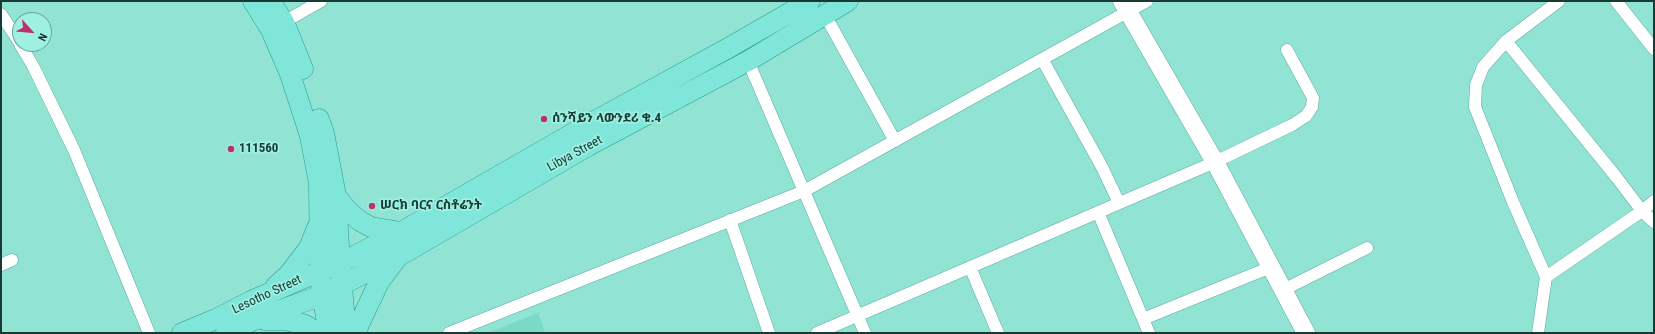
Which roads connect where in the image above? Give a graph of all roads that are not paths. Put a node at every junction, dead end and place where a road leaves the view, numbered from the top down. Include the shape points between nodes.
1 (252, 1) edge
2 (270, 1) edge
3 (321, 1) edge
4 (848, 1) edge
5 (1147, 1) edge
6 (1559, 1) edge
7 (1616, 1) edge
8 (801, 3) edge
9 (1125, 6) edge
10 (1, 14) edge
11 (826, 15) junction
12 (284, 22) junction
13 (807, 25) junction
14 (12, 31) edge
15 (1506, 42) junction
16 (1654, 49) edge
17 (1288, 50) dead end
18 (25, 52) edge
19 (1042, 59) junction
20 (748, 61) junction
21 (895, 141) junction
22 (1215, 162) junction
23 (804, 191) junction
24 (336, 196) junction
25 (1654, 201) edge
26 (1119, 204) junction
27 (1642, 211) junction
28 (1098, 212) junction
29 (730, 220) junction
30 (320, 221) junction
31 (1654, 222) edge
32 (401, 232) junction
33 (1367, 248) dead end
34 (399, 255) junction
35 (346, 260) junction
36 (1271, 267) junction
37 (970, 268) junction
38 (320, 271) junction
39 (1546, 277) junction
40 (343, 284) junction
41 (1283, 290) junction
42 (265, 295) junction
43 (322, 295) junction
44 (858, 316) junction
45 (1143, 319) junction
46 (254, 320) junction
47 (149, 333) edge
48 (182, 333) edge
49 (226, 333) edge
50 (318, 333) edge
51 (329, 333) edge
52 (346, 333) edge
53 (354, 333) edge
54 (449, 333) edge
55 (769, 333) edge
56 (817, 333) edge
57 (865, 333) edge
58 (998, 333) edge
59 (1149, 333) edge
60 (1306, 333) edge
61 (1538, 333) edge

1 - 30 main road via 271,30 290,74 310,136 319,183
2 - 12 main road
3 - 12 street
4 - 11 main road, Libya Street
5 - 9 street
6 - 15 street
7 - 16 street
8 - 13 street
8 - 32 main road, Libya Street via 730,47
9 - 19 street
9 - 22 street
10 - 14 street
11 - 13 main road, Libya Street
11 - 21 street
12 - 24 main road via 324,133
13 - 20 main road, Libya Street
15 - 27 street
15 - 39 street via 1483,67 1476,85 1475,107
17 - 22 street via 1313,98 1312,107 1306,116 1292,125
18 - 47 street via 74,150
19 - 21 street
19 - 26 street via 1102,167
20 - 23 street
20 - 34 main road, Libya Street via 588,146
21 - 23 street
22 - 26 street
22 - 36 street
23 - 29 street
23 - 44 street
24 - 32 main road via 360,221 371,227
24 - 35 main road
25 - 27 street
26 - 28 street
27 - 31 street
27 - 39 street
28 - 37 street
28 - 45 street
29 - 54 street
29 - 55 street
30 - 38 main road
30 - 42 main road via 309,248 288,274
32 - 35 main road, Libya Street
33 - 41 street
34 - 40 main road, Libya Street
34 - 53 main road via 379,282
35 - 38 main road, Lesotho Street
35 - 40 main road
36 - 41 street
36 - 45 street
37 - 44 street
37 - 58 street
38 - 42 main road, Lesotho Street
38 - 43 main road
39 - 61 street
40 - 43 main road, Libya Street
40 - 52 main road
41 - 60 street
42 - 48 main road, Lesotho Street
43 - 46 main road, Lesotho Street
43 - 51 main road
44 - 56 street
44 - 57 street
45 - 59 street
46 - 49 main road, Lesotho Street
46 - 50 main road via 286,320 305,325

